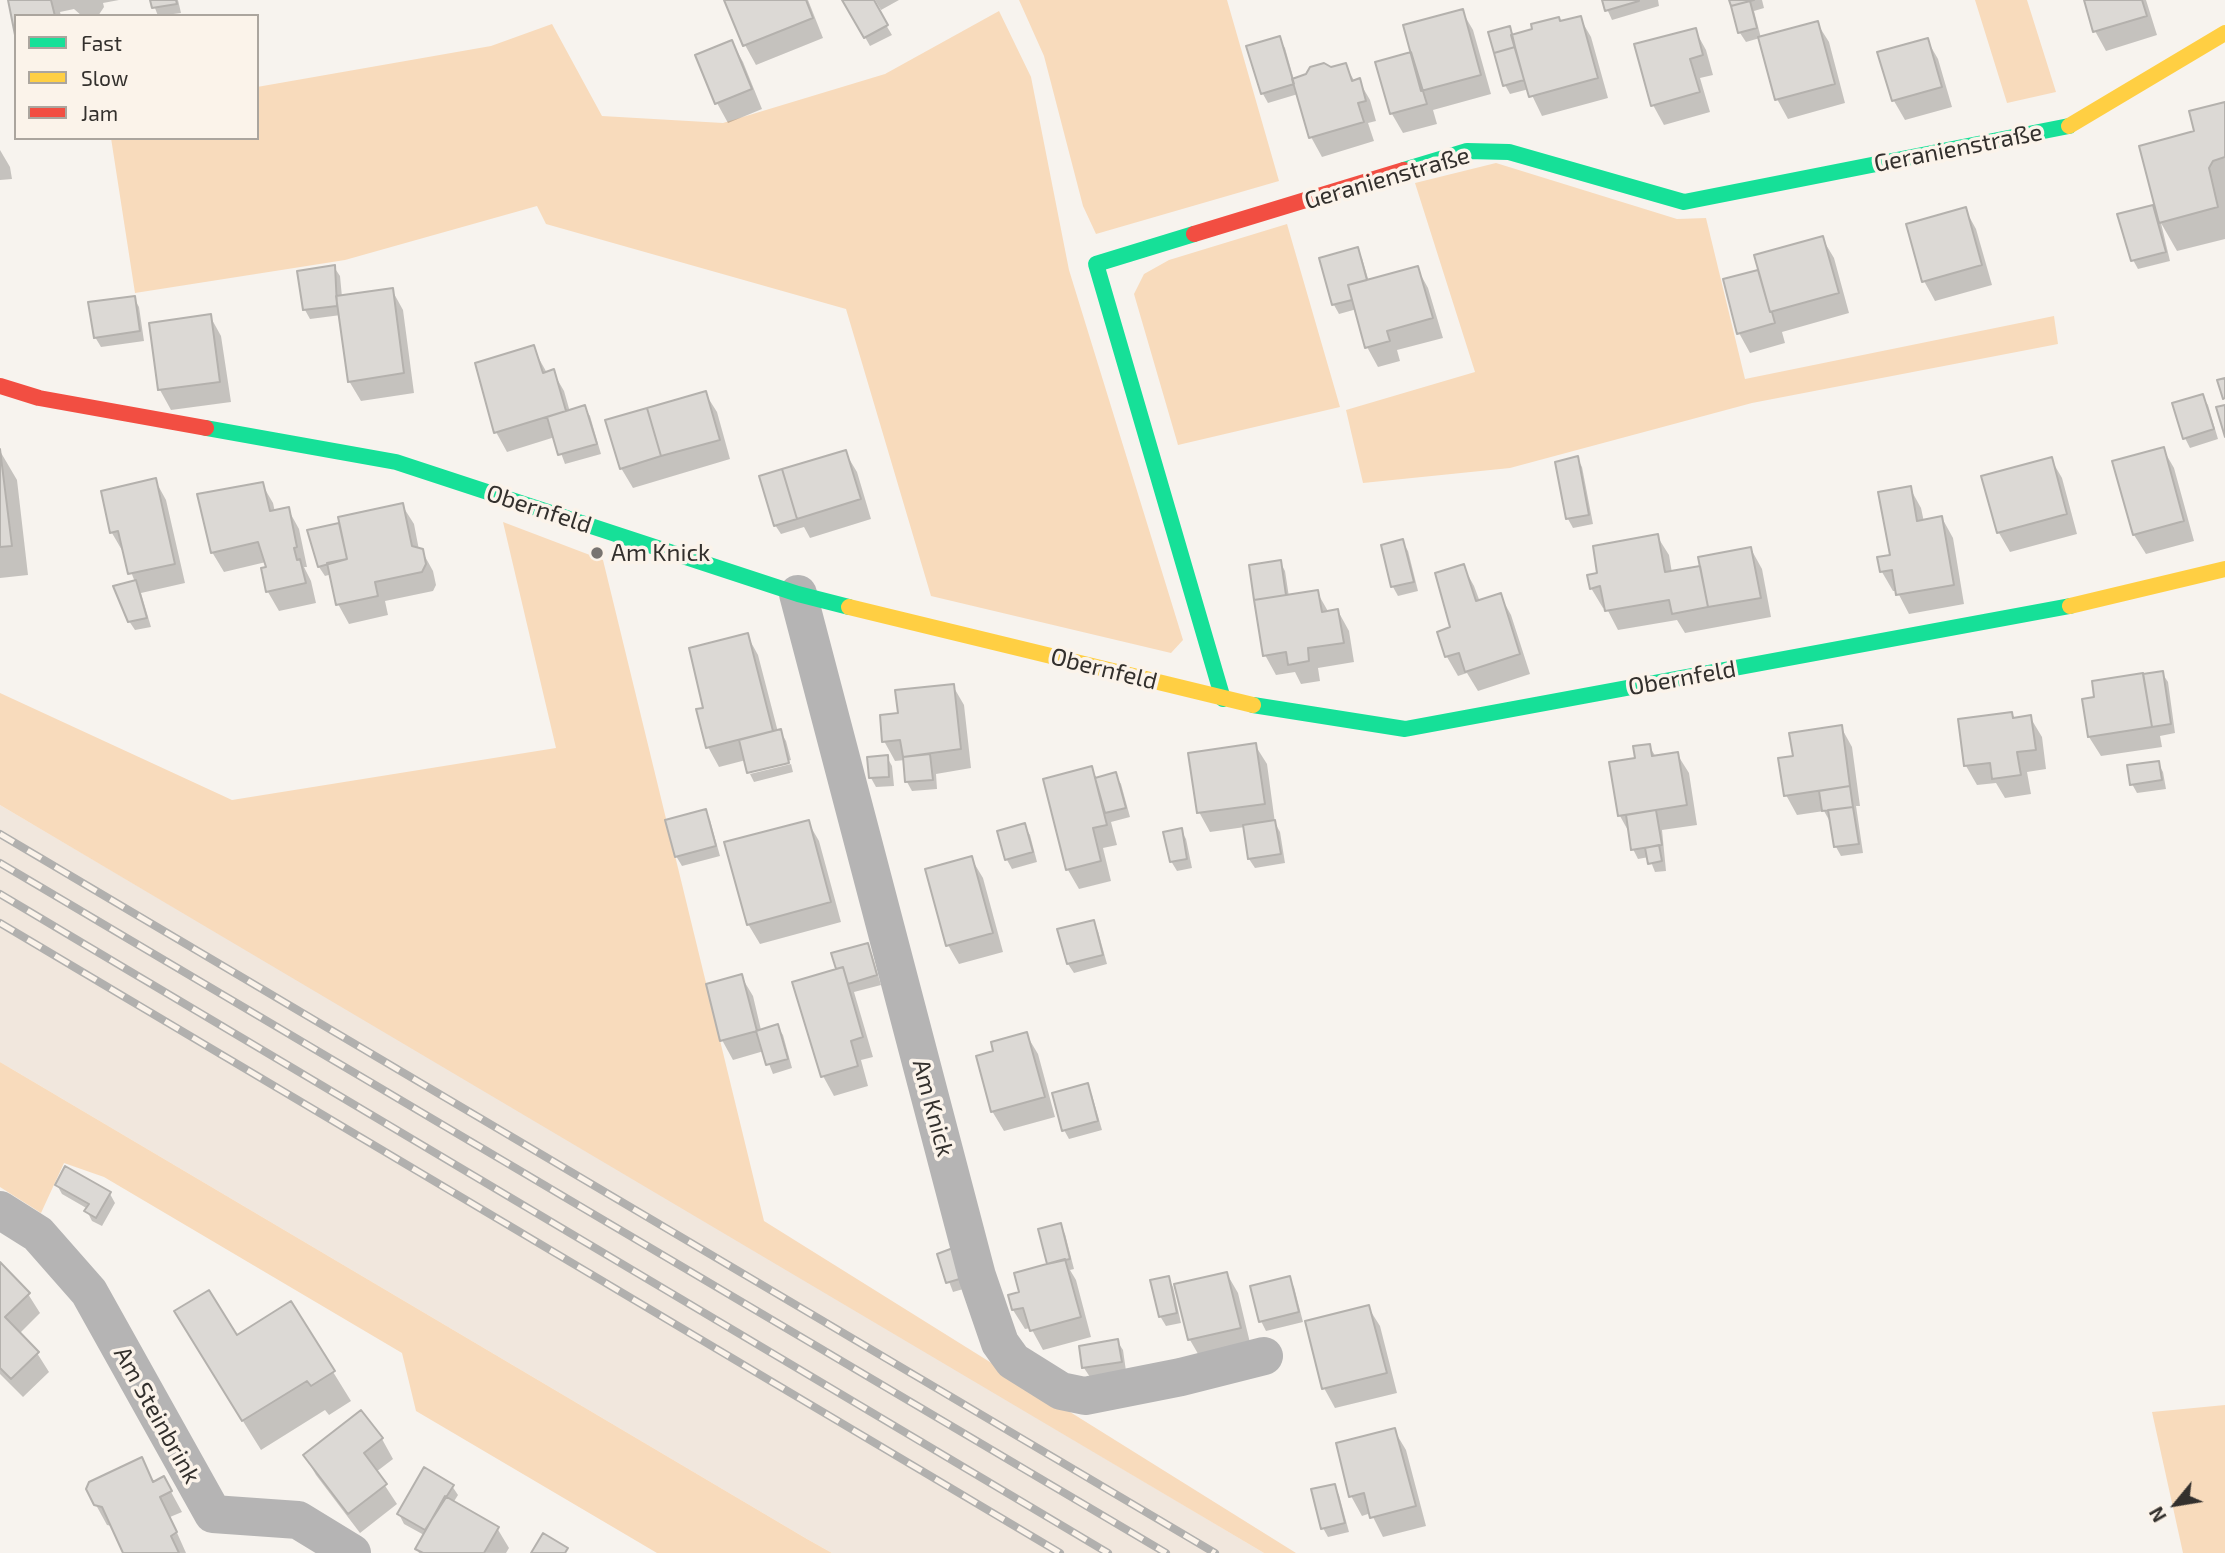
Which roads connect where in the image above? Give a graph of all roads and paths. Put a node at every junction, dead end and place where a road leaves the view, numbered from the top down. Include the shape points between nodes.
1 (2225, 33) edge
2 (0, 386) edge
3 (2225, 569) edge
4 (798, 594) junction
5 (1223, 699) junction
6 (0, 1210) edge
7 (1264, 1356) dead end
8 (352, 1553) edge

1 - 5 street, Geranienstraße via 2072,125 1684,202 1509,152 1467,151 1096,264
2 - 4 street, Obernfeld via 39,398 396,462
3 - 5 street, Obernfeld via 2054,610 1405,729
4 - 5 street, Obernfeld
4 - 7 street, Am Knick via 977,1276 1000,1343 1013,1361 1061,1391 1085,1396
6 - 8 street, Am Steinbrink via 38,1234 89,1292 213,1514 298,1520

